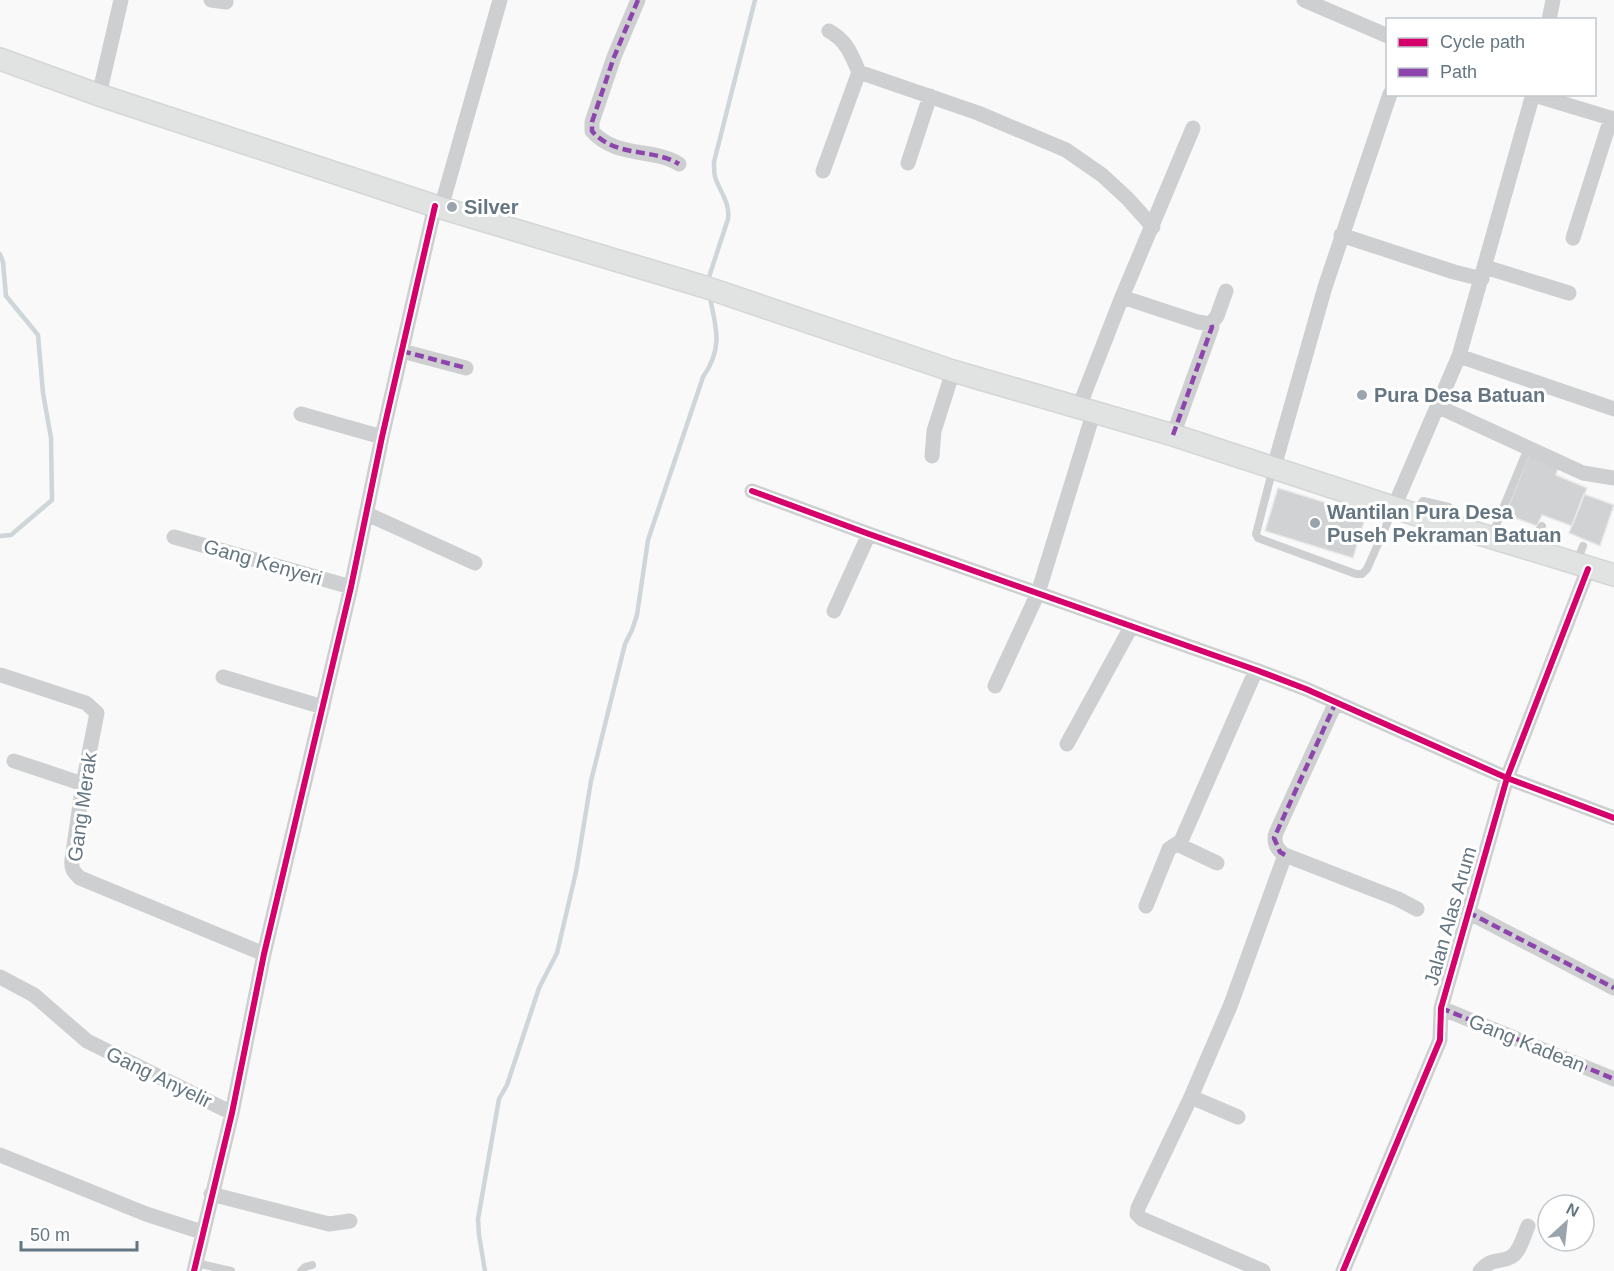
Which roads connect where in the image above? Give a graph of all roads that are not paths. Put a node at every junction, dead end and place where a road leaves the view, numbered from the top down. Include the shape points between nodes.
1 (121, 0) edge
2 (211, 0) edge
3 (500, 0) edge
4 (638, 0) edge
5 (1304, 0) edge
6 (1553, 0) edge
7 (226, 2) dead end
8 (1549, 18) edge
9 (829, 31) dead end
10 (1386, 35) edge
11 (0, 59) edge
12 (859, 72) junction
13 (99, 95) junction
14 (930, 96) junction
15 (1389, 96) edge
16 (1532, 96) edge
17 (1535, 96) edge
18 (1612, 118) edge
19 (1193, 129) dead end
20 (680, 164) dead end
21 (909, 164) dead end
22 (823, 171) dead end
23 (438, 207) junction
24 (1153, 227) junction
25 (1341, 235) junction
26 (1573, 238) dead end
27 (1483, 273) junction
28 (1226, 291) dead end
29 (1569, 293) dead end
30 (1122, 297) junction
31 (1210, 324) junction
32 (402, 351) junction
33 (1459, 356) junction
34 (466, 368) dead end
35 (953, 370) junction
36 (1438, 407) junction
37 (1087, 409) junction
38 (1614, 409) edge
39 (301, 414) dead end
40 (1173, 435) junction
41 (382, 437) junction
42 (1528, 448) junction
43 (932, 456) dead end
44 (1274, 467) junction
45 (1614, 478) edge
46 (752, 490) dead end
47 (1404, 511) junction
48 (367, 514) junction
49 (1542, 526) dead end
50 (870, 534) junction
51 (174, 537) dead end
52 (1490, 538) junction
53 (1528, 550) junction
54 (1582, 560) junction
55 (475, 563) dead end
56 (1614, 575) edge
57 (351, 587) junction
58 (1038, 593) junction
59 (834, 611) dead end
60 (1131, 627) junction
61 (1256, 670) junction
62 (1, 675) edge
63 (223, 677) dead end
64 (995, 686) dead end
65 (1335, 702) junction
66 (323, 706) junction
67 (1067, 744) dead end
68 (14, 761) dead end
69 (1507, 778) junction
70 (83, 784) junction
71 (1614, 818) edge
72 (1177, 844) junction
73 (1285, 855) junction
74 (1217, 863) dead end
75 (1146, 906) dead end
76 (1417, 909) dead end
77 (1468, 912) junction
78 (264, 954) junction
79 (0, 978) edge
80 (1614, 988) edge
81 (1441, 1008) junction
82 (1614, 1079) edge
83 (1191, 1097) junction
84 (232, 1113) junction
85 (1238, 1117) dead end
86 (0, 1155) edge
87 (211, 1194) junction
88 (350, 1221) dead end
89 (1528, 1226) dead end
90 (202, 1232) junction
91 (312, 1265) dead end
92 (195, 1267) edge
93 (231, 1271) edge
94 (302, 1271) edge
95 (1263, 1271) edge
96 (1343, 1271) edge
97 (1480, 1271) edge

1 - 13 street
2 - 7 street
3 - 23 street
4 - 20 street via 614,57 592,131 609,145
5 - 10 street
6 - 8 street
9 - 12 street via 847,45
11 - 13 main road
12 - 14 street
12 - 22 street
13 - 23 main road
14 - 21 street
14 - 24 street via 1066,150 1102,175
15 - 25 street
16 - 27 street
17 - 18 street
18 - 26 street
19 - 24 street
23 - 32 street
23 - 35 main road via 705,287
24 - 30 street
25 - 27 street
25 - 44 street
27 - 29 street
27 - 33 street
28 - 31 street
30 - 31 street
30 - 37 street
31 - 40 street
32 - 34 street
32 - 41 street
33 - 36 street
33 - 38 street
35 - 37 main road
35 - 43 street via 934,431
36 - 42 street
36 - 47 street
37 - 40 main road
37 - 58 street
39 - 41 street
40 - 44 main road
41 - 48 street
42 - 45 street via 1583,472
42 - 52 lane
44 - 47 main road
44 - 47 lane via 1258,538 1356,574 1367,569
46 - 50 street
47 - 52 main road
48 - 55 street
48 - 57 street
49 - 53 lane
50 - 58 street
50 - 59 street
51 - 57 street, Gang Kenyeri
52 - 53 main road
53 - 54 main road
54 - 56 main road
54 - 69 street, Jalan Alas Arum
57 - 66 street
58 - 60 street
58 - 64 street
60 - 61 street
60 - 67 street
61 - 65 street
61 - 72 street
62 - 70 street, Gang Merak via 78,700 95,710
63 - 66 street
65 - 69 street
65 - 73 street via 1274,838
66 - 78 street
68 - 70 street
69 - 71 street
69 - 77 street, Jalan Alas Arum
70 - 78 street, Gang Merak via 72,859 72,868 80,878
72 - 74 street
72 - 75 street via 1169,849
73 - 76 street
73 - 83 street via 1232,1004
77 - 80 street
77 - 81 street, Jalan Alas Arum
78 - 84 street
79 - 84 street, Gang Anyelir via 34,995 87,1041
81 - 82 street, Gang Kadean
81 - 96 street, Jalan Alas Arum via 1440,1040
83 - 85 street
83 - 95 street via 1137,1214
84 - 87 street
86 - 90 street via 146,1214
87 - 88 street via 329,1224
87 - 90 street
89 - 97 street via 1515,1254 1494,1260
90 - 92 street
91 - 94 lane
92 - 93 lane

